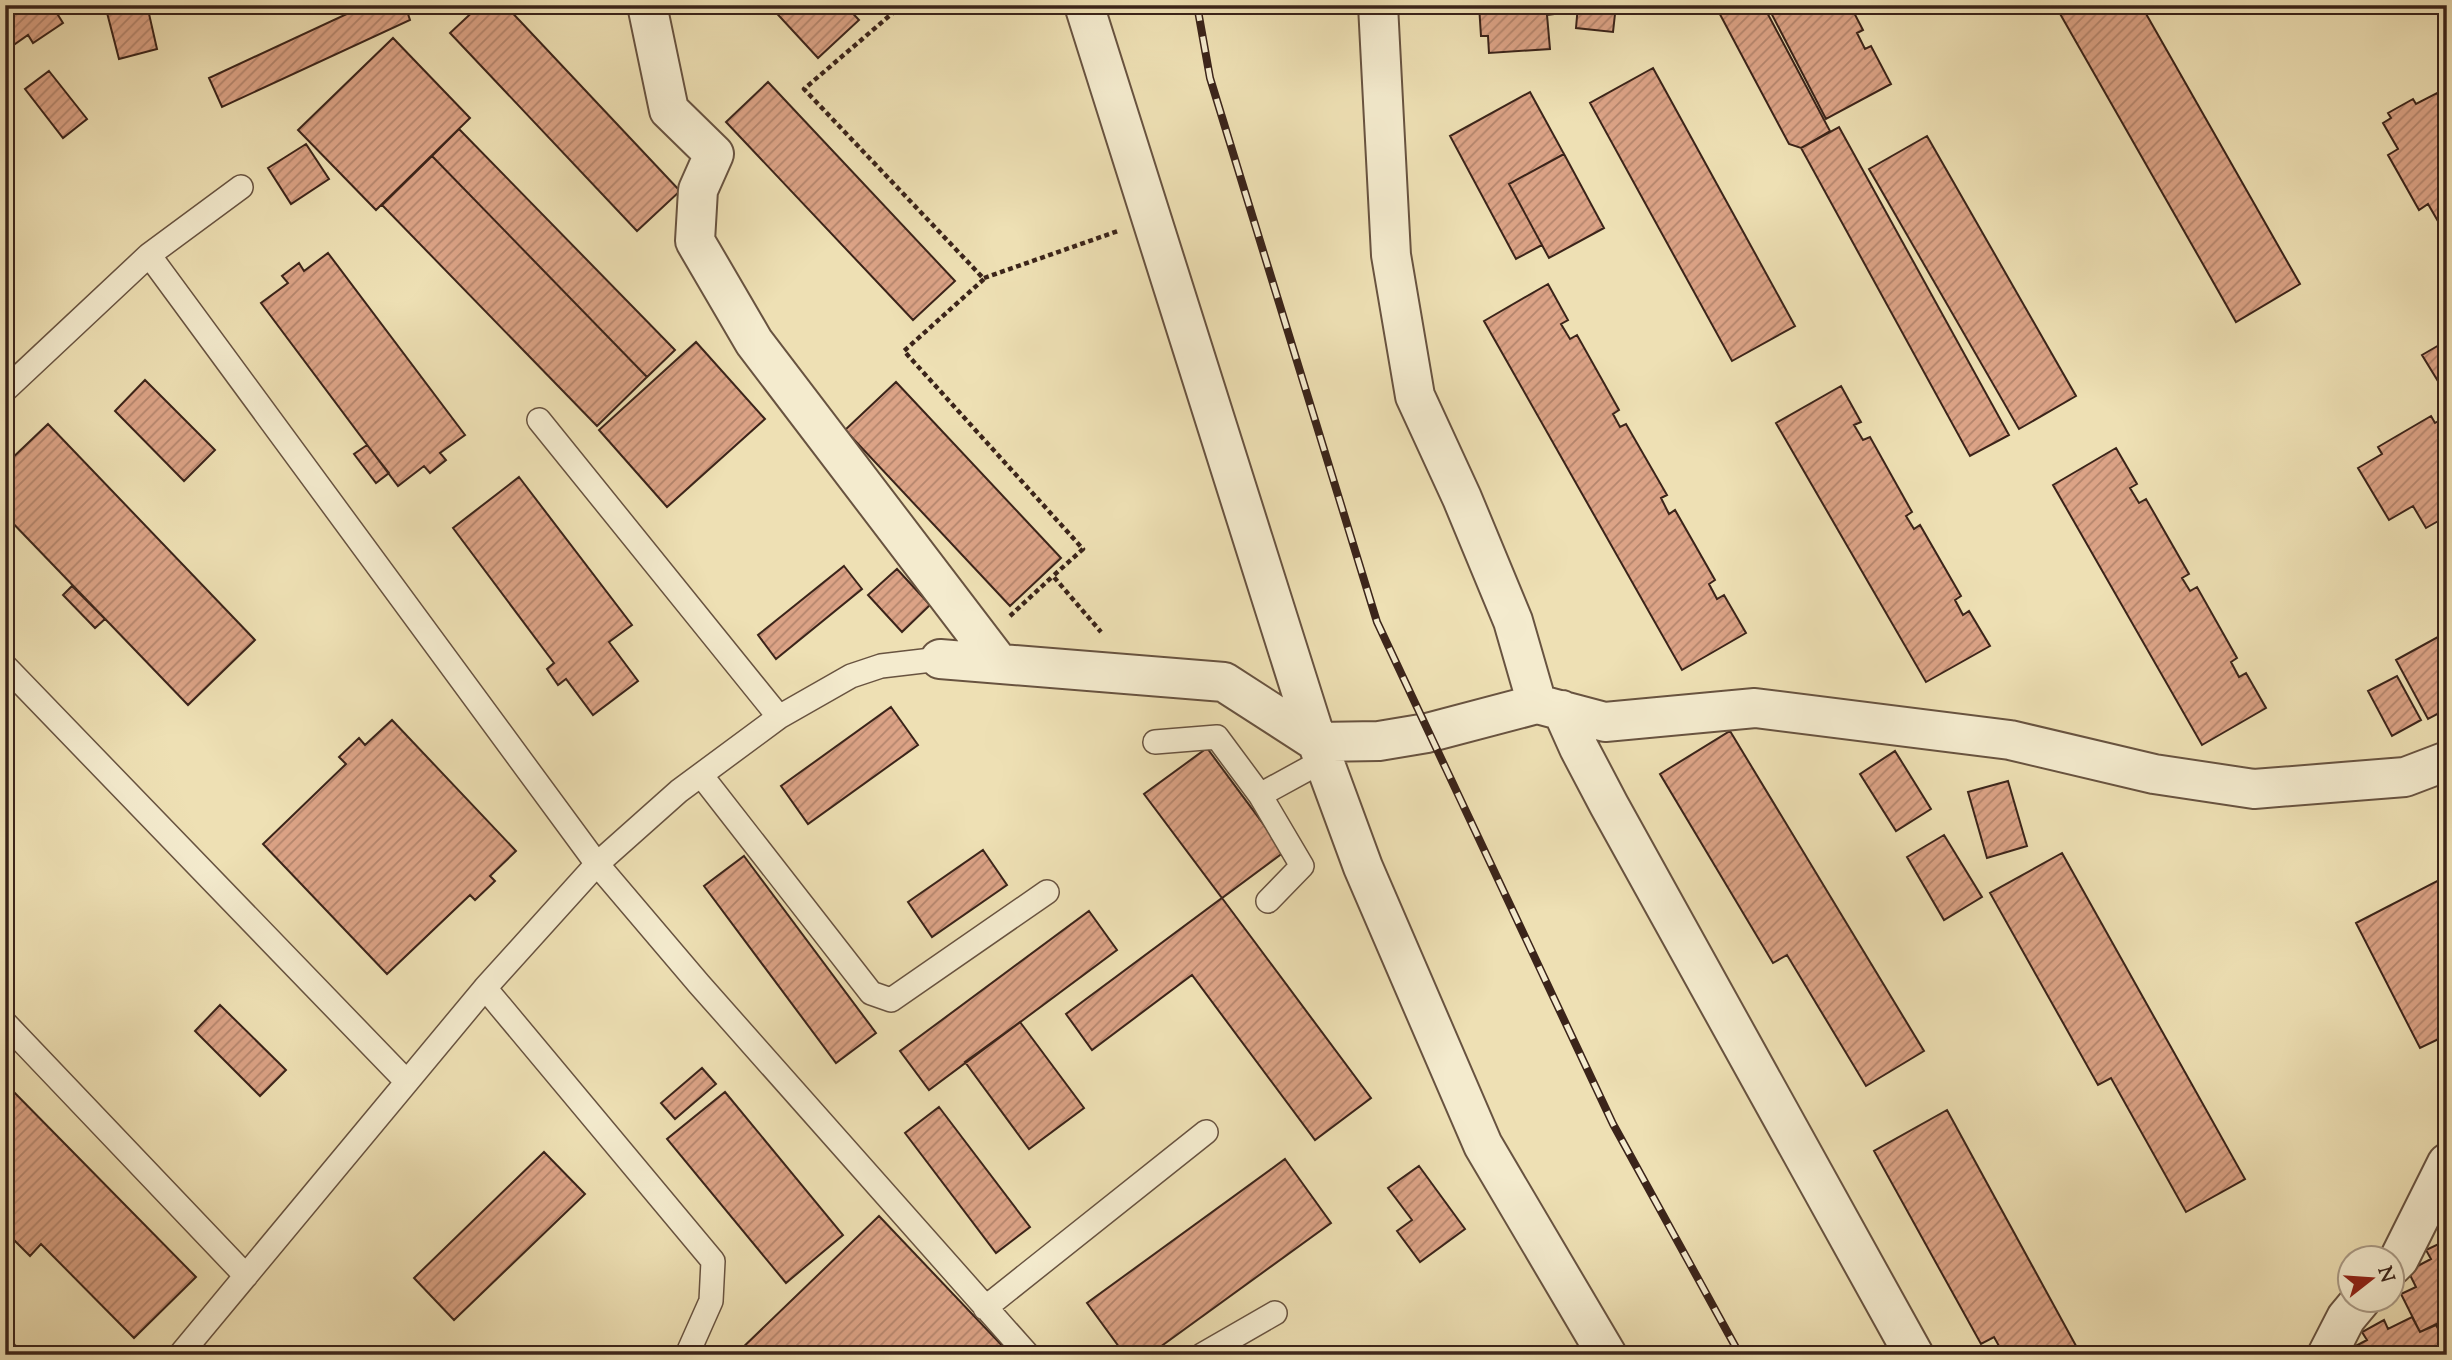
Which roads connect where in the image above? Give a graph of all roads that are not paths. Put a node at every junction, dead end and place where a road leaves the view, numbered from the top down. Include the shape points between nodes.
1 (647, 5) edge
2 (1084, 5) edge
3 (1378, 5) edge
4 (242, 187) dead end
5 (149, 255) junction
6 (5, 390) edge
7 (539, 420) dead end
8 (990, 652) junction
9 (940, 659) joint
10 (5, 666) edge
11 (1549, 707) junction
12 (779, 717) junction
13 (1155, 742) dead end
14 (1321, 751) junction
15 (2447, 761) edge
16 (701, 775) junction
17 (1260, 795) junction
18 (597, 863) junction
19 (1047, 892) dead end
20 (1268, 901) dead end
21 (485, 988) junction
22 (5, 1023) edge
23 (407, 1082) junction
24 (1206, 1132) dead end
25 (2447, 1163) edge
26 (2406, 1245) edge
27 (246, 1276) junction
28 (985, 1308) junction
29 (1275, 1313) dead end
30 (2349, 1314) edge
31 (180, 1355) edge
32 (687, 1355) edge
33 (1028, 1355) edge
34 (1202, 1355) edge
35 (1607, 1355) edge
36 (1914, 1355) edge
37 (2327, 1355) edge

1 - 8 street via 670,110 714,154 698,190 695,241 754,342
2 - 14 street
3 - 11 street via 1391,255 1415,396
4 - 5 lane
5 - 6 lane
5 - 18 lane
7 - 12 lane
8 - 9 street
8 - 14 street via 1224,682
9 - 12 lane via 881,666 851,676
10 - 23 lane
11 - 14 street
11 - 15 street via 1605,722 1755,708 2010,740 2154,774 2255,789 2405,776
11 - 36 street via 1603,793
12 - 16 lane
13 - 17 lane via 1217,737
14 - 17 lane
14 - 35 street via 1363,867 1483,1145
16 - 18 lane
16 - 19 lane via 870,993 881,997 891,1000
17 - 20 lane via 1302,866
18 - 21 lane
18 - 28 lane
21 - 23 lane
21 - 32 lane via 713,1261 711,1301
22 - 27 lane
23 - 27 lane
24 - 28 lane
25 - 26 street
27 - 31 lane
28 - 33 lane
29 - 34 lane
30 - 37 street

